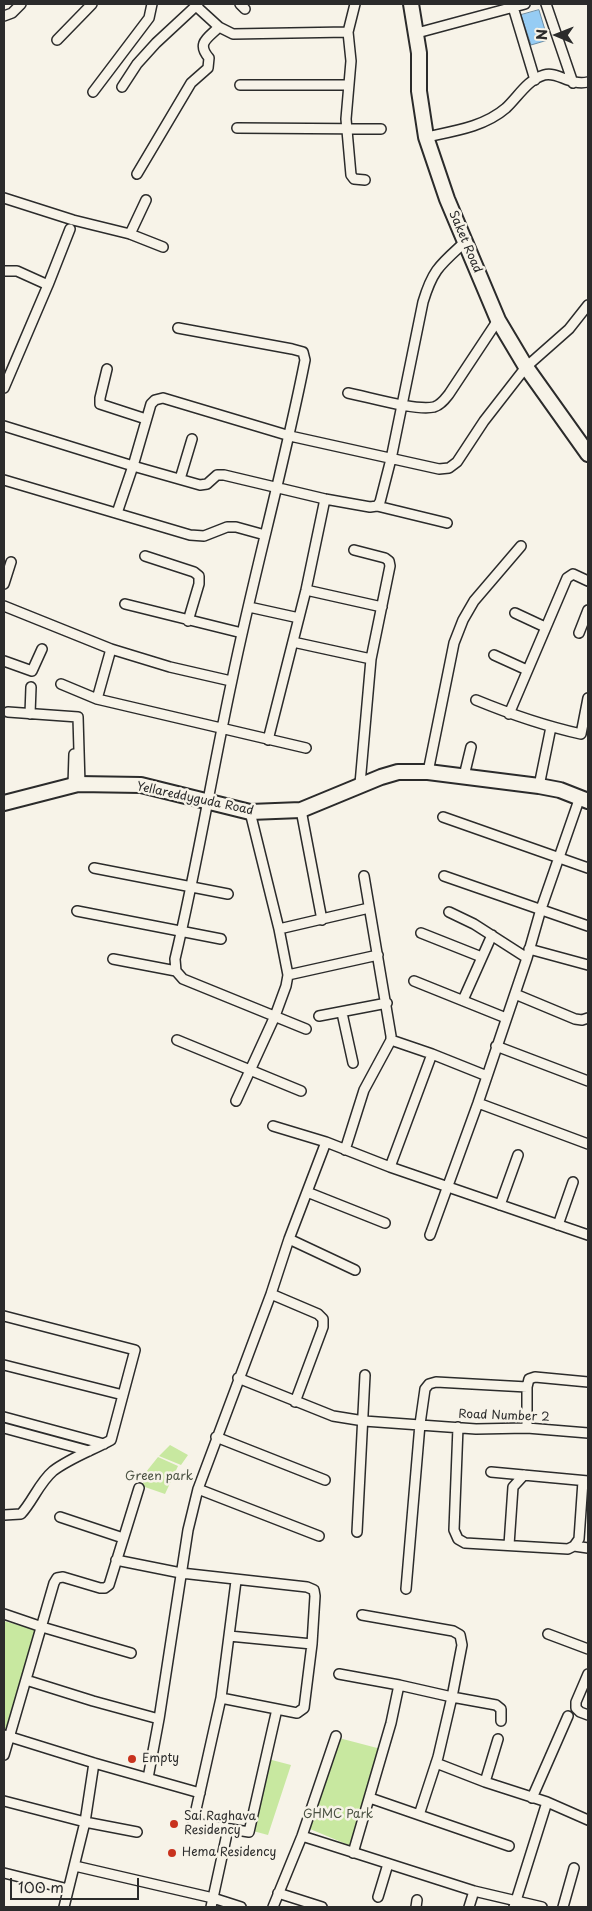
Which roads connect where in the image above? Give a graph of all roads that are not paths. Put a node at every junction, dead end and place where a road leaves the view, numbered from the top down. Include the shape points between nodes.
1 (21, 4) edge
2 (92, 4) edge
3 (152, 4) edge
4 (355, 4) edge
5 (411, 4) edge
6 (524, 4) edge
7 (546, 4) edge
8 (197, 5) edge
9 (513, 7) junction
10 (4, 16) edge
11 (219, 27) junction
12 (348, 32) junction
13 (417, 33) junction
14 (58, 40) dead end
15 (535, 80) junction
16 (588, 82) edge
17 (573, 83) junction
18 (240, 85) dead end
19 (349, 85) junction
20 (122, 87) dead end
21 (93, 92) dead end
22 (237, 128) dead end
23 (347, 129) junction
24 (381, 129) dead end
25 (426, 137) junction
26 (137, 174) dead end
27 (364, 180) dead end
28 (4, 198) edge
29 (146, 200) dead end
30 (70, 229) dead end
31 (130, 234) junction
32 (465, 242) junction
33 (163, 247) dead end
34 (4, 271) edge
35 (48, 286) junction
36 (588, 305) edge
37 (498, 320) junction
38 (178, 328) dead end
39 (526, 367) junction
40 (108, 369) dead end
41 (4, 388) edge
42 (348, 393) dead end
43 (402, 404) junction
44 (146, 419) junction
45 (4, 426) edge
46 (290, 436) junction
47 (192, 439) dead end
48 (588, 453) edge
49 (391, 459) junction
50 (133, 466) junction
51 (180, 479) junction
52 (4, 480) edge
53 (276, 488) junction
54 (325, 499) junction
55 (377, 506) junction
56 (116, 513) junction
57 (447, 523) dead end
58 (265, 535) junction
59 (521, 546) dead end
60 (354, 550) dead end
61 (145, 556) dead end
62 (12, 562) dead end
63 (588, 581) edge
64 (4, 584) edge
65 (306, 590) junction
66 (125, 604) dead end
67 (4, 606) edge
68 (249, 607) junction
69 (382, 607) junction
70 (588, 610) edge
71 (515, 613) dead end
72 (299, 618) junction
73 (188, 621) junction
74 (545, 627) junction
75 (242, 633) junction
76 (579, 633) dead end
77 (293, 642) junction
78 (111, 649) junction
79 (42, 650) dead end
80 (494, 655) dead end
81 (371, 659) junction
82 (4, 661) edge
83 (527, 670) junction
84 (232, 681) junction
85 (61, 684) dead end
86 (32, 687) dead end
87 (97, 698) junction
88 (588, 698) edge
89 (476, 700) dead end
90 (8, 712) dead end
91 (30, 714) junction
92 (509, 714) junction
93 (551, 727) junction
94 (222, 729) junction
95 (268, 740) junction
96 (306, 748) dead end
97 (471, 748) dead end
98 (428, 772) junction
99 (464, 776) junction
100 (363, 783) junction
101 (76, 785) junction
102 (539, 786) junction
103 (584, 799) edge
104 (208, 801) junction
105 (4, 803) edge
106 (301, 810) junction
107 (250, 812) junction
108 (443, 817) dead end
109 (559, 858) junction
110 (94, 868) dead end
111 (588, 868) edge
112 (364, 876) dead end
113 (444, 876) dead end
114 (191, 886) junction
115 (228, 894) dead end
116 (369, 908) junction
117 (541, 909) junction
118 (77, 911) dead end
119 (449, 912) dead end
120 (322, 920) junction
121 (588, 926) edge
122 (279, 929) junction
123 (182, 931) junction
124 (421, 933) dead end
125 (492, 935) junction
126 (221, 939) dead end
127 (530, 948) junction
128 (483, 955) junction
129 (378, 956) junction
130 (527, 958) junction
131 (113, 959) dead end
132 (588, 965) edge
133 (176, 971) junction
134 (288, 975) junction
135 (414, 981) dead end
136 (515, 994) junction
137 (463, 1000) junction
138 (387, 1003) junction
139 (342, 1013) junction
140 (274, 1016) junction
141 (319, 1016) dead end
142 (506, 1018) junction
143 (588, 1018) edge
144 (306, 1029) dead end
145 (391, 1035) junction
146 (177, 1040) dead end
147 (496, 1046) junction
148 (432, 1054) junction
149 (353, 1063) dead end
150 (250, 1069) junction
151 (487, 1076) junction
152 (588, 1081) edge
153 (301, 1091) dead end
154 (236, 1101) dead end
155 (478, 1103) junction
156 (273, 1126) dead end
157 (326, 1142) junction
158 (588, 1144) edge
159 (345, 1150) junction
160 (518, 1155) dead end
161 (390, 1167) junction
162 (573, 1182) dead end
163 (448, 1187) junction
164 (307, 1192) junction
165 (500, 1205) junction
166 (385, 1223) dead end
167 (558, 1225) junction
168 (430, 1235) dead end
169 (588, 1235) edge
170 (289, 1239) junction
171 (355, 1270) dead end
172 (271, 1294) junction
173 (4, 1316) edge
174 (4, 1364) edge
175 (365, 1375) dead end
176 (238, 1378) junction
177 (588, 1382) edge
178 (526, 1387) junction
179 (123, 1396) junction
180 (295, 1402) junction
181 (4, 1417) edge
182 (364, 1421) junction
183 (420, 1424) junction
184 (458, 1427) junction
185 (4, 1428) edge
186 (527, 1428) junction
187 (588, 1433) edge
188 (216, 1437) junction
189 (104, 1444) junction
190 (88, 1452) junction
191 (491, 1472) dead end
192 (524, 1475) junction
193 (324, 1480) dead end
194 (586, 1481) edge
195 (138, 1488) dead end
196 (198, 1488) junction
197 (4, 1515) edge
198 (60, 1517) dead end
199 (357, 1532) dead end
200 (319, 1536) dead end
201 (123, 1538) junction
202 (509, 1546) junction
203 (574, 1546) junction
204 (588, 1548) edge
205 (116, 1560) junction
206 (181, 1573) junction
207 (236, 1581) junction
208 (406, 1590) dead end
209 (4, 1614) edge
210 (362, 1615) dead end
211 (42, 1627) junction
212 (548, 1634) dead end
213 (229, 1636) junction
214 (312, 1644) junction
215 (588, 1649) edge
216 (131, 1653) dead end
217 (339, 1674) dead end
218 (588, 1674) edge
219 (26, 1680) junction
220 (399, 1684) junction
221 (452, 1697) junction
222 (221, 1698) junction
223 (277, 1709) junction
224 (588, 1715) edge
225 (568, 1716) dead end
226 (159, 1719) junction
227 (500, 1721) dead end
228 (6, 1735) edge
229 (336, 1736) dead end
230 (498, 1739) dead end
231 (4, 1755) edge
232 (94, 1763) junction
233 (436, 1763) junction
234 (148, 1778) junction
235 (485, 1782) junction
236 (200, 1793) junction
237 (370, 1798) junction
238 (532, 1798) junction
239 (4, 1801) edge
240 (547, 1802) junction
241 (419, 1815) junction
242 (588, 1820) edge
243 (85, 1822) junction
244 (228, 1829) junction
245 (137, 1832) dead end
246 (302, 1836) junction
247 (508, 1846) dead end
248 (353, 1853) junction
249 (388, 1864) junction
250 (75, 1866) junction
251 (574, 1868) dead end
252 (4, 1873) edge
253 (68, 1889) junction
254 (474, 1891) junction
255 (278, 1893) junction
256 (378, 1897) dead end
257 (212, 1903) edge
258 (514, 1904) edge
259 (64, 1907) edge
260 (240, 1907) edge
261 (273, 1907) edge
262 (322, 1907) edge
263 (469, 1907) edge
264 (542, 1907) edge
265 (563, 1907) edge

1 - 10 street
2 - 14 street
3 - 21 street via 149,18
4 - 12 street
5 - 13 street, Saket Road
6 - 9 street
7 - 17 street
8 - 11 street
8 - 20 street via 156,43
9 - 13 street
9 - 15 street
11 - 12 street via 233,34
11 - 26 street via 202,47 209,58 208,68 191,83
12 - 19 street
13 - 25 street, Saket Road via 419,90
15 - 17 street via 549,74
15 - 25 street via 506,108 488,120
16 - 17 street
18 - 19 street
19 - 23 street
22 - 23 street
23 - 24 street
23 - 27 street via 352,175 354,179
25 - 32 street, Saket Road
28 - 31 street
29 - 31 street
30 - 35 street
31 - 33 street
32 - 37 street, Saket Road
32 - 43 street via 438,266 430,281
34 - 35 street via 17,271
35 - 41 street
36 - 39 street via 569,329
37 - 39 street, Saket Road
37 - 43 street via 442,403 424,407
38 - 46 street via 302,352 305,360
39 - 48 street, Saket Road
39 - 49 street via 457,462 449,468 439,470
40 - 44 street via 100,404
42 - 43 street
43 - 49 street
44 - 46 street via 151,404 163,398
44 - 50 street
45 - 50 street
46 - 49 street
46 - 53 street
47 - 51 street
49 - 55 street
50 - 51 street
50 - 56 street
51 - 53 street via 200,485 207,484 217,475 224,475
52 - 56 street
53 - 54 street
53 - 58 street
54 - 55 street
54 - 65 street
55 - 57 street
56 - 58 street via 190,535 204,536 236,527
58 - 68 street
59 - 98 street via 474,601 463,620 454,643
60 - 69 street via 389,562
61 - 73 street via 200,576
62 - 64 street
63 - 74 street via 573,574 568,576
65 - 69 street
65 - 72 street
66 - 73 street
67 - 78 street
68 - 72 street
68 - 75 street
69 - 81 street
70 - 76 street
71 - 74 street
72 - 77 street
73 - 75 street
74 - 83 street
75 - 84 street
77 - 81 street
77 - 95 street
78 - 84 street
78 - 87 street
79 - 82 street via 32,671
80 - 83 street
81 - 100 street
83 - 92 street
84 - 94 street
85 - 87 street
86 - 91 street
87 - 94 street
88 - 93 street via 581,734
89 - 92 street
90 - 91 street
91 - 101 street via 78,717
92 - 93 street
93 - 102 street
94 - 95 street
94 - 104 street
95 - 96 street
97 - 99 street
98 - 99 street, Yellareddyguda Road
98 - 100 street, Yellareddyguda Road via 398,772
99 - 102 street, Yellareddyguda Road
100 - 106 street, Yellareddyguda Road
101 - 104 street, Yellareddyguda Road via 141,785
101 - 105 street, Yellareddyguda Road
102 - 103 street, Yellareddyguda Road
103 - 109 street
104 - 107 street, Yellareddyguda Road
104 - 114 street
106 - 107 street, Yellareddyguda Road
106 - 120 street
107 - 122 street
108 - 109 street
109 - 111 street
109 - 117 street
110 - 114 street
112 - 116 street
113 - 117 street
114 - 115 street
114 - 123 street
116 - 120 street
116 - 129 street
117 - 121 street
117 - 127 street
118 - 123 street
119 - 125 street
120 - 122 street
122 - 134 street
123 - 126 street
123 - 133 street via 175,959
124 - 128 street
125 - 128 street
125 - 130 street
127 - 130 street
127 - 132 street
128 - 137 street
129 - 134 street
129 - 138 street
130 - 136 street
131 - 133 street
133 - 140 street via 183,979
134 - 140 street
135 - 137 street
136 - 142 street
136 - 143 street via 575,1019
137 - 142 street
138 - 139 street
138 - 145 street
139 - 141 street
139 - 149 street
140 - 144 street
140 - 150 street
142 - 147 street
145 - 148 street
145 - 159 street via 364,1090
146 - 150 street
147 - 151 street
147 - 152 street
148 - 151 street
148 - 161 street
150 - 153 street
150 - 154 street
151 - 155 street
155 - 158 street
155 - 163 street
156 - 157 street
157 - 159 street
157 - 164 street
159 - 161 street
160 - 165 street
161 - 163 street
162 - 167 street
163 - 165 street
163 - 168 street
164 - 166 street
164 - 170 street
165 - 167 street
167 - 169 street
170 - 171 street
170 - 172 street
172 - 176 street
172 - 180 street via 318,1314 322,1319
173 - 179 street via 135,1350
174 - 179 street
175 - 182 street
176 - 180 street, Road Number 2
176 - 188 street
177 - 178 street via 535,1377 528,1379
178 - 183 street via 429,1384 425,1389
178 - 186 street
179 - 189 street via 112,1440
180 - 182 street, Road Number 2 via 332,1416
181 - 189 street
182 - 183 street, Road Number 2
182 - 199 street
183 - 184 street, Road Number 2
183 - 208 street
184 - 186 street, Road Number 2
184 - 202 street via 454,1530 458,1539 465,1543
185 - 190 street
186 - 187 street, Road Number 2
188 - 193 street
188 - 196 street
189 - 190 street
190 - 197 street via 53,1472 21,1514
191 - 192 street
192 - 194 street
192 - 202 street via 513,1487
194 - 203 street via 579,1539
195 - 201 street
196 - 200 street
196 - 206 street
198 - 201 street
201 - 205 street
202 - 203 street via 568,1549
203 - 204 street
205 - 206 street
205 - 211 street via 109,1585 105,1588 57,1578
206 - 207 street
206 - 226 street
207 - 213 street
207 - 214 street via 314,1590
209 - 211 street
210 - 221 street via 453,1631 460,1635 462,1645
211 - 216 street
211 - 219 street
212 - 215 street
213 - 214 street
213 - 222 street
214 - 223 street via 304,1708 297,1713
217 - 220 street
218 - 224 street via 576,1708
219 - 226 street
219 - 228 street
220 - 221 street
220 - 237 street
221 - 227 street via 496,1705 502,1709
221 - 233 street
222 - 223 street
222 - 236 street
223 - 244 street via 250,1830 246,1833
225 - 238 street
226 - 234 street
228 - 231 street
228 - 232 street
229 - 246 street
230 - 235 street
232 - 234 street
232 - 243 street
233 - 235 street
233 - 241 street
234 - 236 street
235 - 238 street
236 - 244 street via 193,1823
237 - 241 street
237 - 248 street
238 - 240 street
239 - 243 street
240 - 242 street
240 - 258 street
241 - 247 street
243 - 245 street
243 - 250 street
244 - 257 street
246 - 248 street
246 - 255 street
248 - 249 street
249 - 254 street
249 - 256 street
250 - 253 street
250 - 257 street
251 - 265 street
252 - 253 street
253 - 259 street
254 - 258 street
254 - 263 street
255 - 261 street
255 - 262 street
257 - 260 street
258 - 264 street

